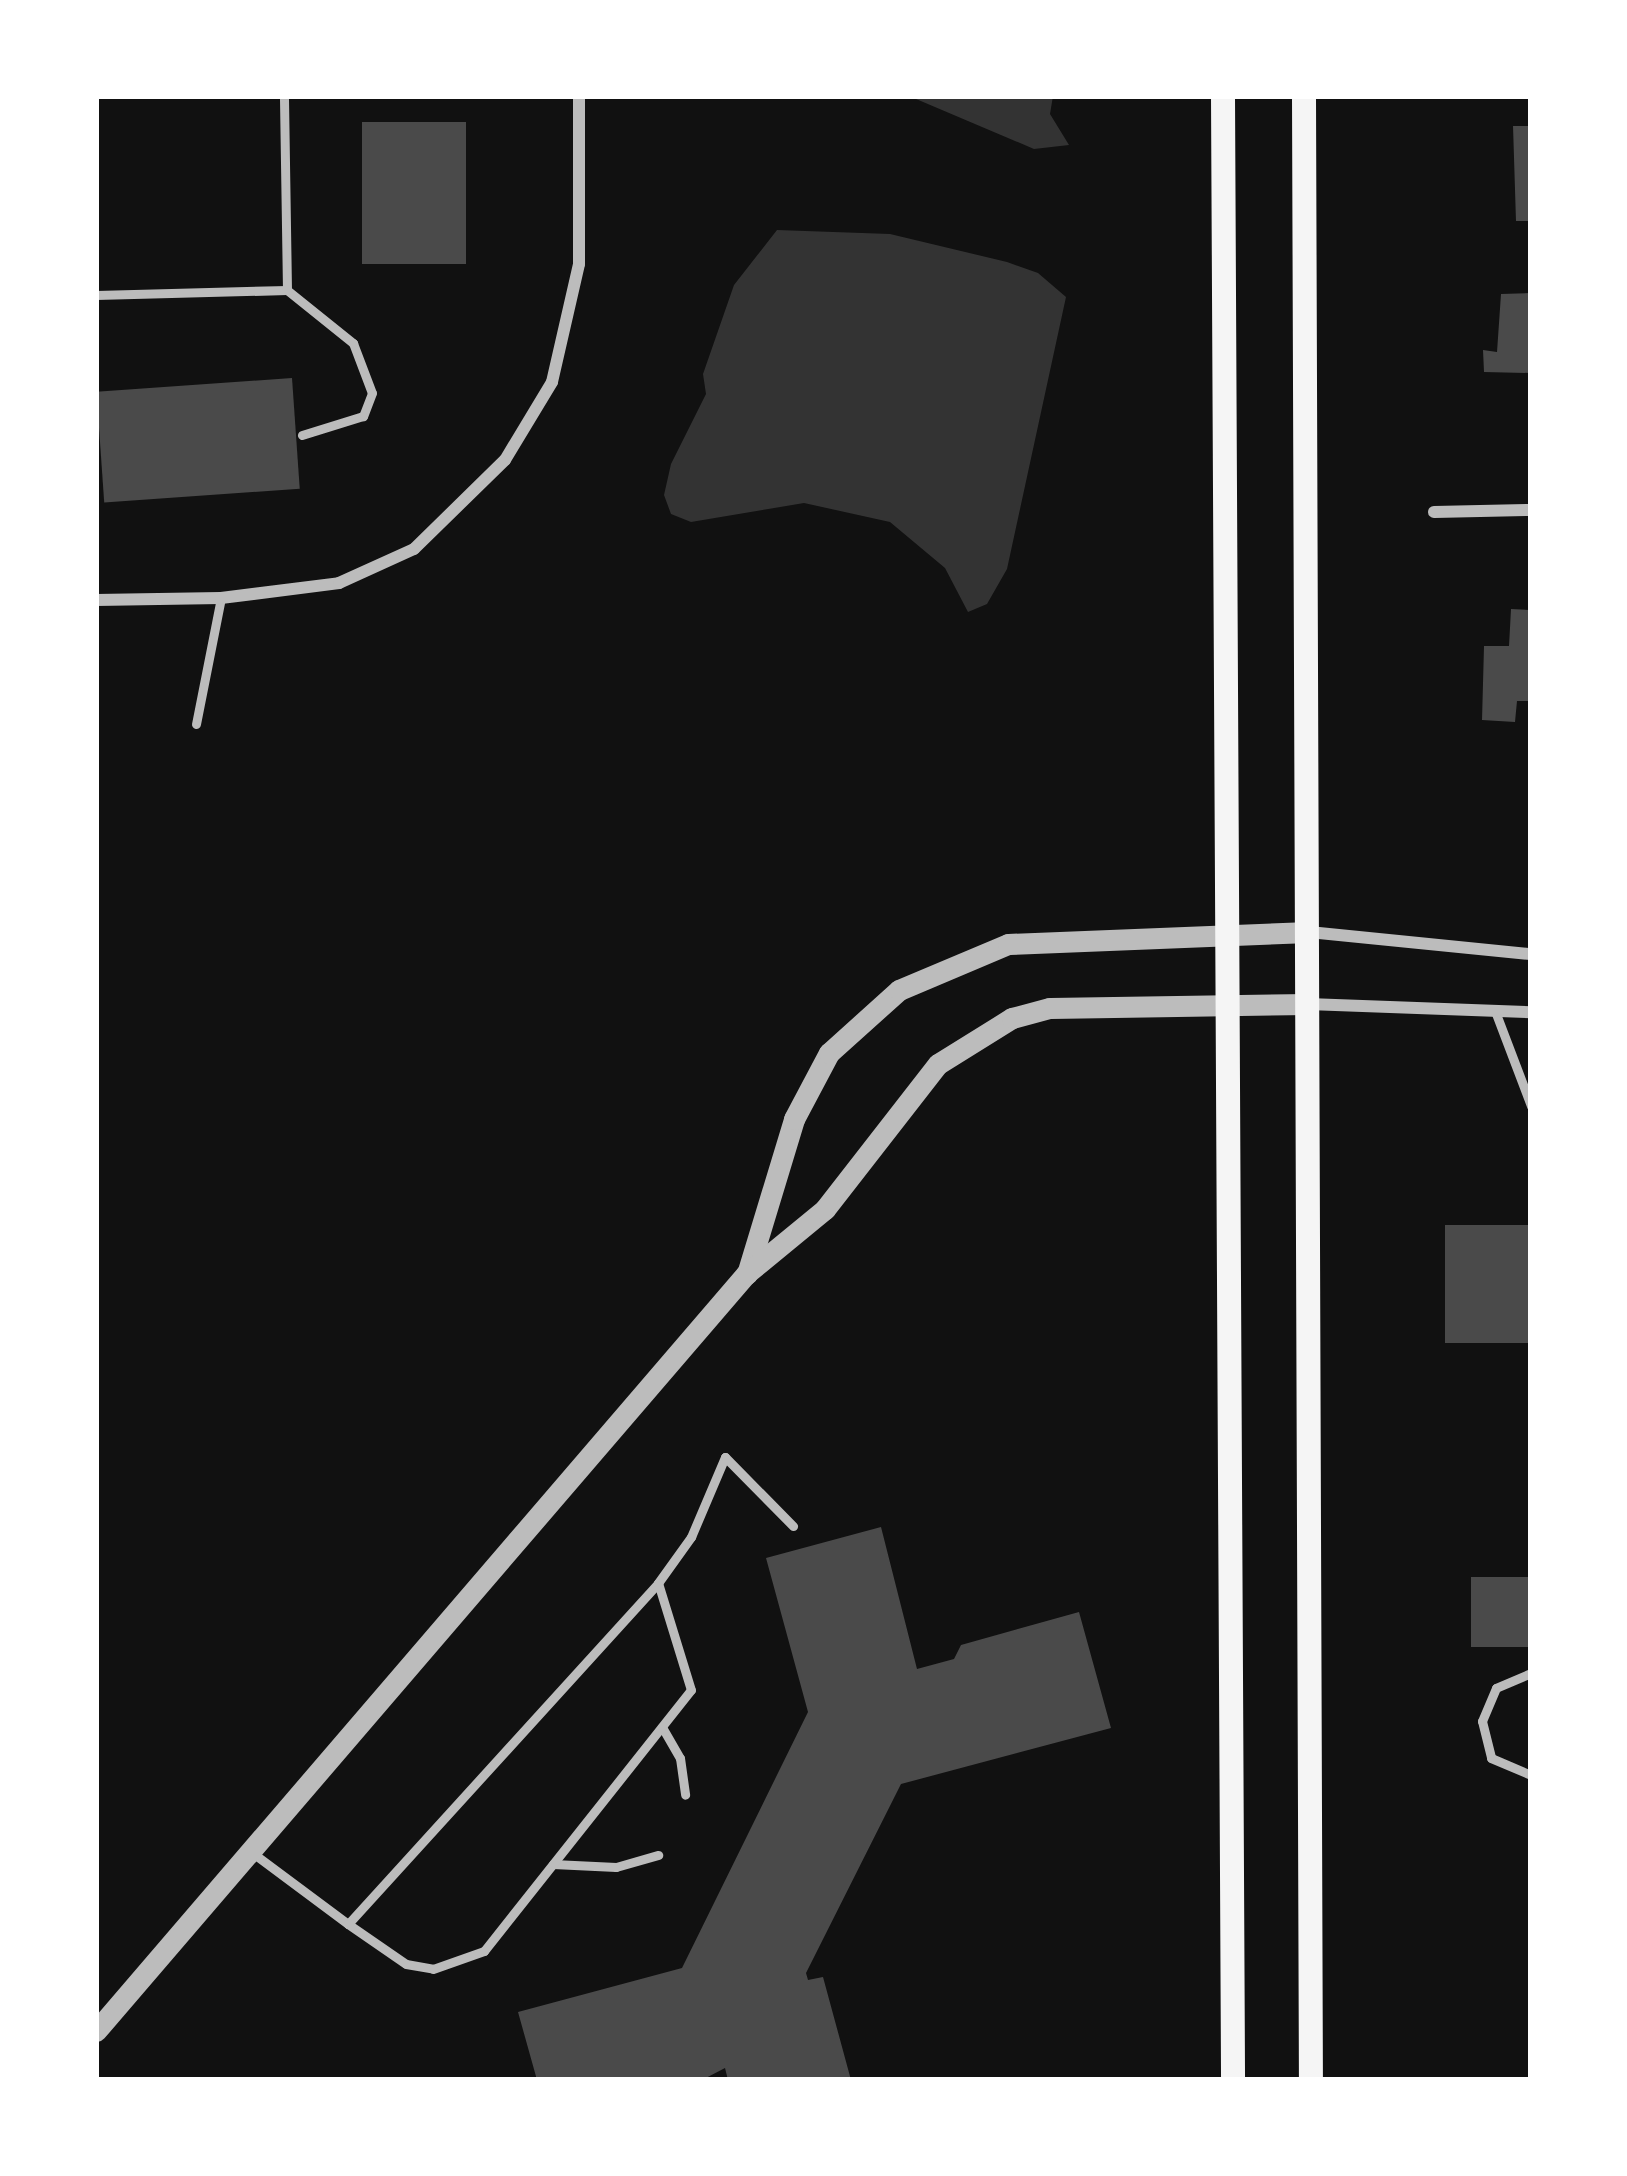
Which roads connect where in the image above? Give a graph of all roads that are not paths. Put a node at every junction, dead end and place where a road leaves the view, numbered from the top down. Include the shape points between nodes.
1 (284, 96) edge
2 (579, 96) edge
3 (1223, 96) edge
4 (1304, 96) edge
5 (287, 290) junction
6 (96, 295) edge
7 (302, 435) dead end
8 (1531, 510) edge
9 (1434, 512) dead end
10 (220, 598) junction
11 (96, 600) edge
12 (196, 724) dead end
13 (1227, 932) junction
14 (1309, 932) junction
15 (1531, 954) edge
16 (1227, 1003) junction
17 (1308, 1004) junction
18 (1495, 1011) junction
19 (1531, 1012) edge
20 (1531, 1106) edge
21 (746, 1274) junction
22 (793, 1526) dead end
23 (658, 1583) junction
24 (1531, 1673) edge
25 (662, 1727) junction
26 (1531, 1775) edge
27 (685, 1795) dead end
28 (250, 1851) junction
29 (658, 1855) dead end
30 (553, 1864) junction
31 (347, 1924) junction
32 (96, 2031) edge
33 (1232, 2080) edge
34 (1311, 2080) edge

1 - 5 lane
2 - 10 street via 579,264 552,382 505,460 414,549 339,583
3 - 13 main road
4 - 14 main road
5 - 6 lane
5 - 7 lane via 353,343 372,393 363,416
8 - 9 street
10 - 11 street
10 - 12 lane
13 - 14 street
13 - 16 main road
13 - 21 street via 1008,944 950,964 864,1014 829,1053 794,1119
14 - 15 street
14 - 17 main road
16 - 17 street
16 - 21 street via 1050,1008 983,1034 938,1064 825,1209
16 - 33 main road
17 - 18 street
17 - 34 main road
18 - 19 street
18 - 20 lane
21 - 28 street
22 - 23 lane via 724,1457 692,1537
23 - 25 lane via 691,1690
23 - 31 lane
24 - 26 lane via 1496,1688 1482,1721 1490,1758
25 - 27 lane via 680,1758
25 - 30 lane
28 - 31 lane
28 - 32 street
29 - 30 lane via 616,1867
30 - 31 lane via 484,1951 433,1969 406,1964

